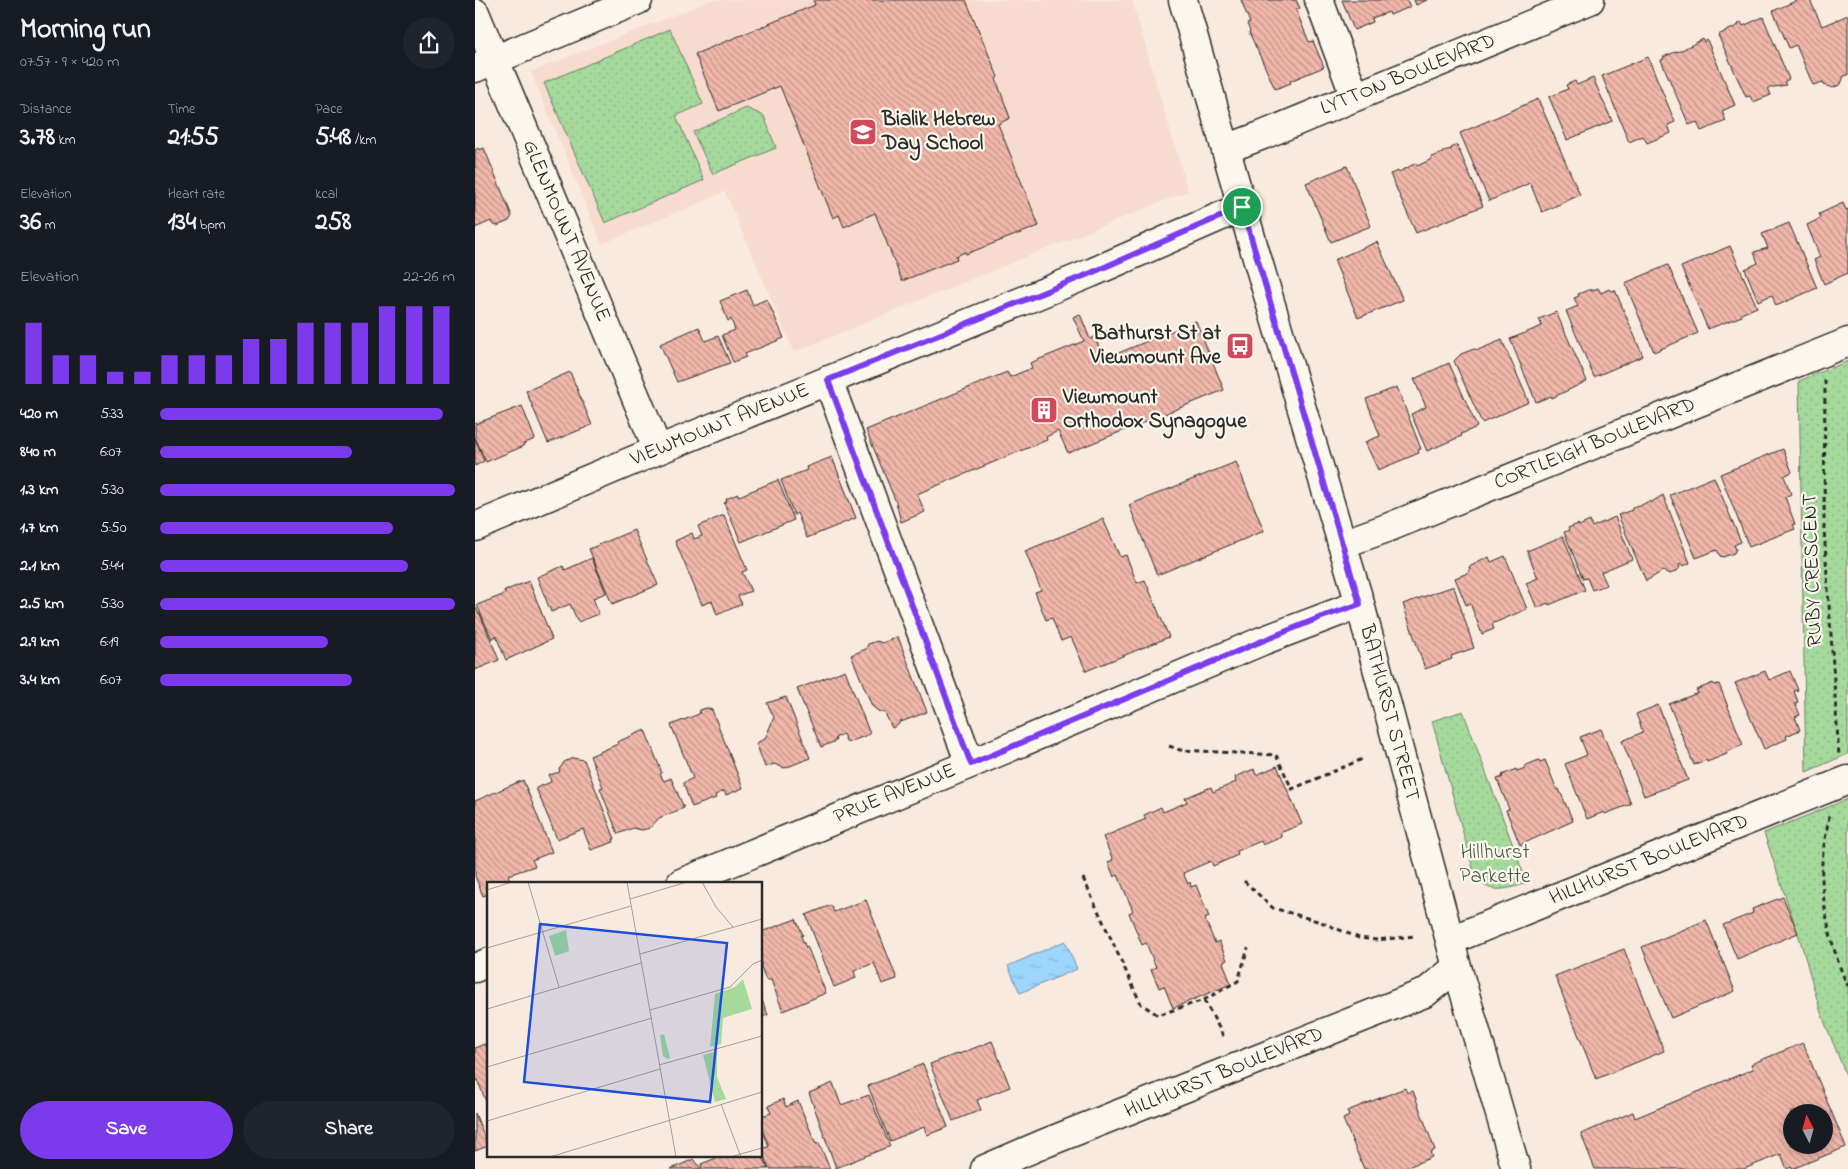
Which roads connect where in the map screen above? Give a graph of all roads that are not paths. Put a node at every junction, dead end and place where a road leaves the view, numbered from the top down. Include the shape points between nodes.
1 (638, 0) edge
2 (1183, 0) edge
3 (1319, 0) edge
4 (1590, 0) edge
5 (475, 12) edge
6 (484, 64) edge
7 (1355, 97) junction
8 (1226, 148) junction
9 (1242, 207) junction
10 (1848, 342) edge
11 (828, 380) junction
12 (658, 450) junction
13 (475, 527) edge
14 (1342, 544) junction
15 (1360, 604) junction
16 (971, 764) junction
17 (1841, 783) edge
18 (683, 882) edge
19 (1451, 940) junction
20 (487, 963) edge
21 (1457, 967) junction
22 (475, 968) edge
23 (985, 1169) edge
24 (1516, 1169) edge

1 - 6 street
2 - 8 street, BATHURST STREET
3 - 7 street
4 - 7 street, LYTTON BOULEVARD
5 - 6 street, GLENMOUNT AVENUE
6 - 12 street, GLENMOUNT AVENUE
7 - 8 street, LYTTON BOULEVARD
8 - 9 street, BATHURST STREET
9 - 11 street, VIEWMOUNT AVENUE via 1091,273
9 - 14 street, BATHURST STREET
10 - 14 street, CORTLEIGH BOULEVARD
11 - 12 street, VIEWMOUNT AVENUE
11 - 16 street
12 - 13 street, VIEWMOUNT AVENUE
14 - 15 street, BATHURST STREET
15 - 16 street, PRUE AVENUE via 1262,641
15 - 19 street, BATHURST STREET
16 - 18 street, PRUE AVENUE
17 - 19 street, HILLHURST BOULEVARD
19 - 21 street, BATHURST STREET
20 - 22 street
21 - 23 street, HILLHURST BOULEVARD via 1425,993
21 - 24 street, BATHURST STREET

